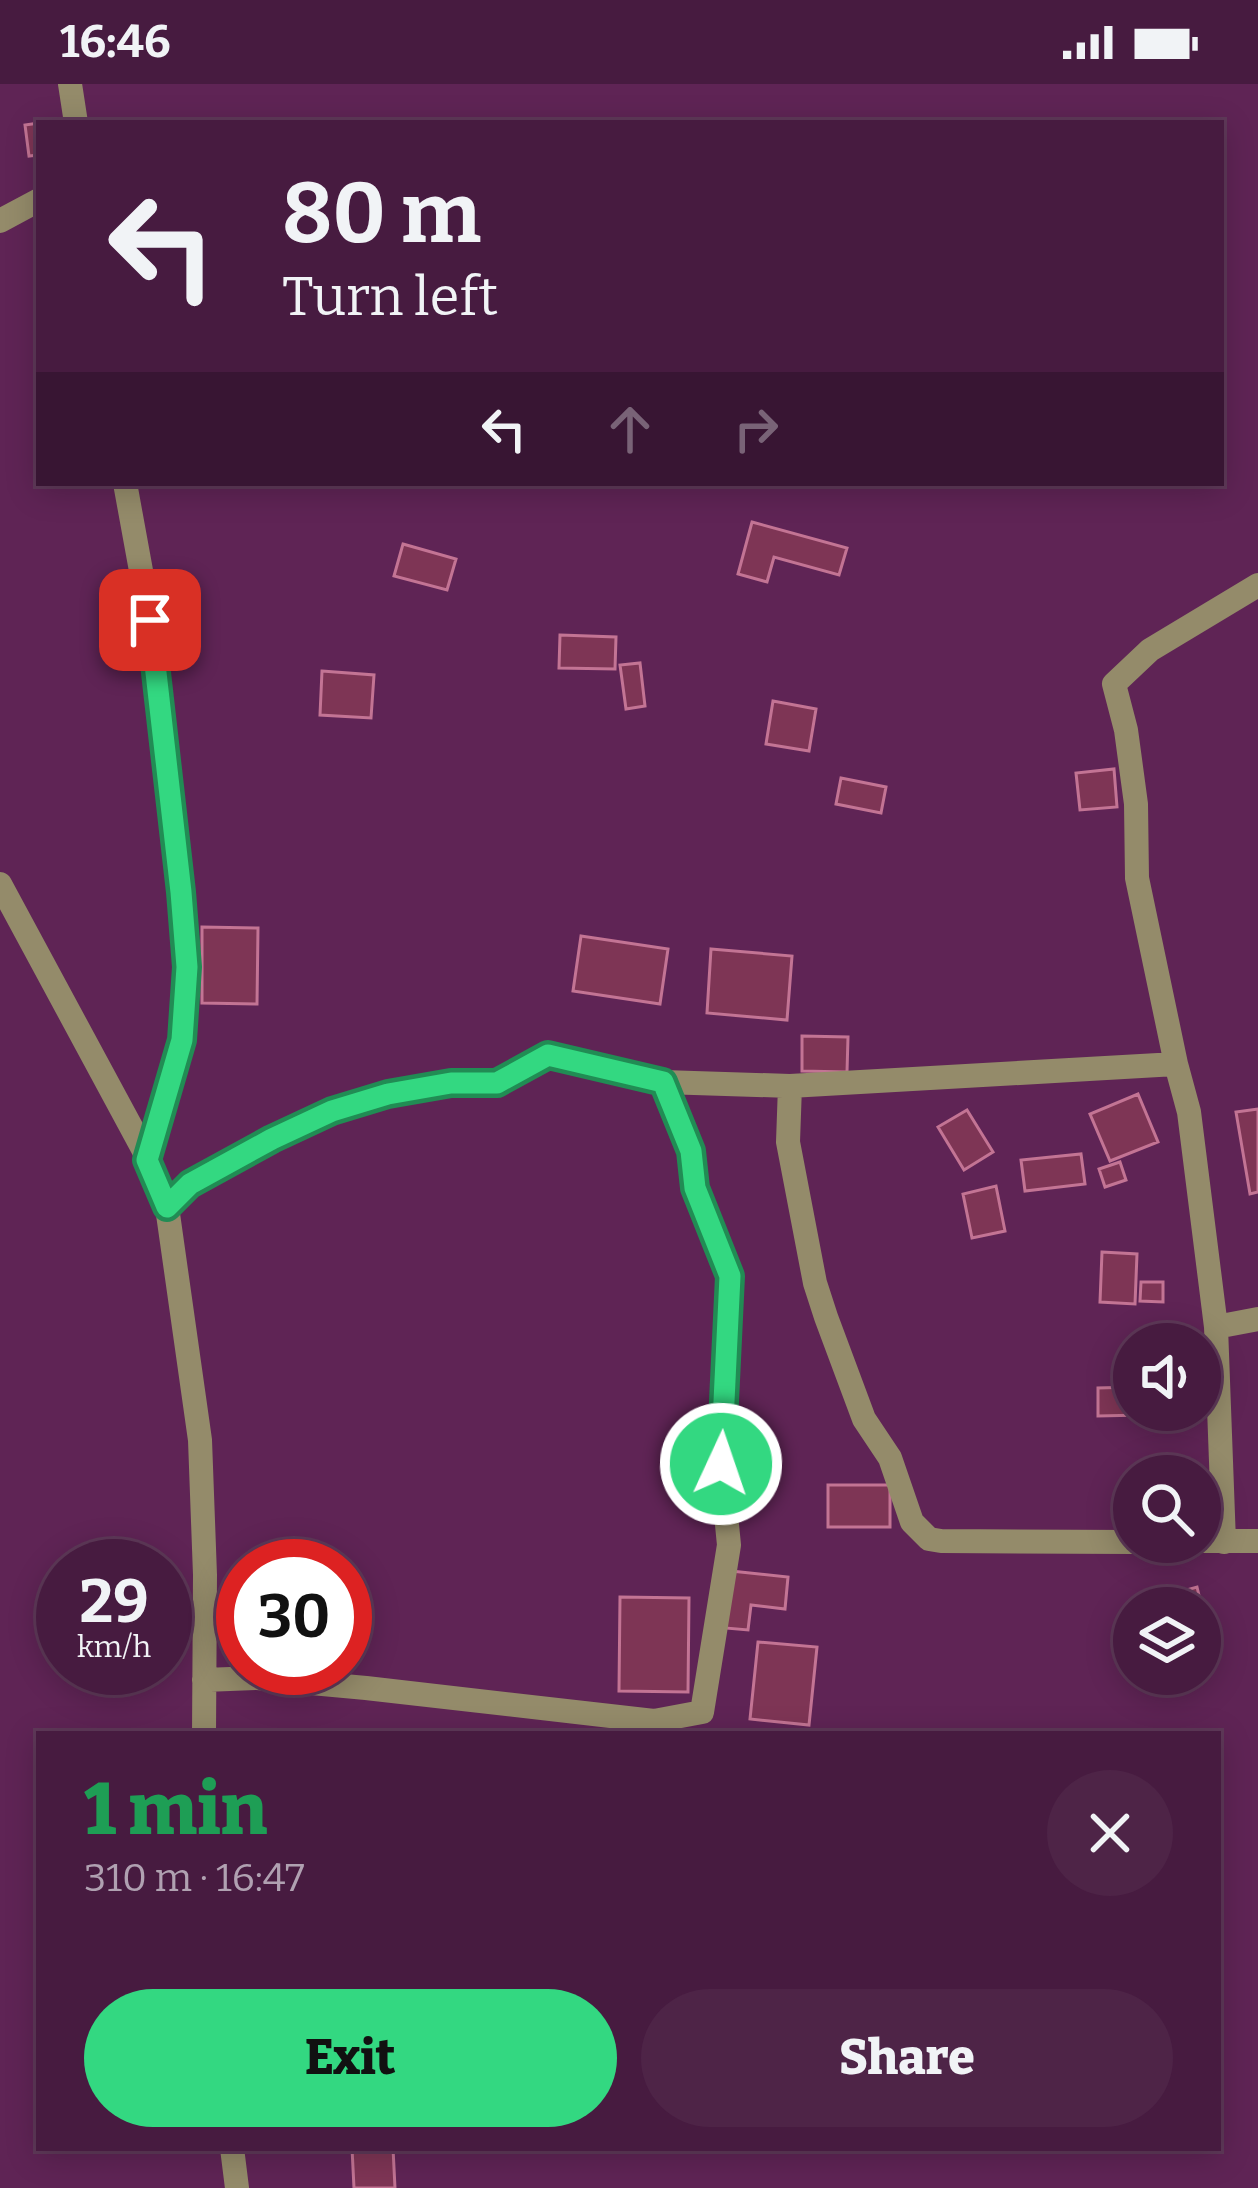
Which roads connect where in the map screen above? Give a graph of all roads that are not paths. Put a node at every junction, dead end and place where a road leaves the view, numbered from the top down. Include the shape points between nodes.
1 (70, 84) edge
2 (76, 120) edge
3 (36, 202) edge
4 (0, 220) edge
5 (126, 486) edge
6 (1258, 585) edge
7 (0, 884) edge
8 (1176, 1064) junction
9 (663, 1082) junction
10 (790, 1086) junction
11 (147, 1160) junction
12 (167, 1207) junction
13 (1258, 1319) edge
14 (1215, 1323) edge
15 (1221, 1326) edge
16 (1221, 1541) edge
17 (1258, 1541) edge
18 (1113, 1542) edge
19 (204, 1680) junction
20 (204, 1731) edge
21 (232, 2151) edge
22 (237, 2188) edge

1 - 2 street
3 - 4 street
5 - 11 street via 150,620 187,967 182,1040
6 - 8 street via 1150,650 1114,684 1133,785 1137,878
7 - 11 street
8 - 10 street
8 - 14 street
9 - 10 street
9 - 12 street via 548,1055 497,1083 388,1094 272,1139 190,1184
9 - 19 street via 730,1276 721,1464 729,1545 702,1712 654,1721 344,1686
10 - 18 street via 788,1142 815,1283 863,1418 890,1458 912,1522 941,1541
11 - 12 street
12 - 19 street via 200,1440
13 - 15 street
16 - 17 street
19 - 20 street
21 - 22 street

